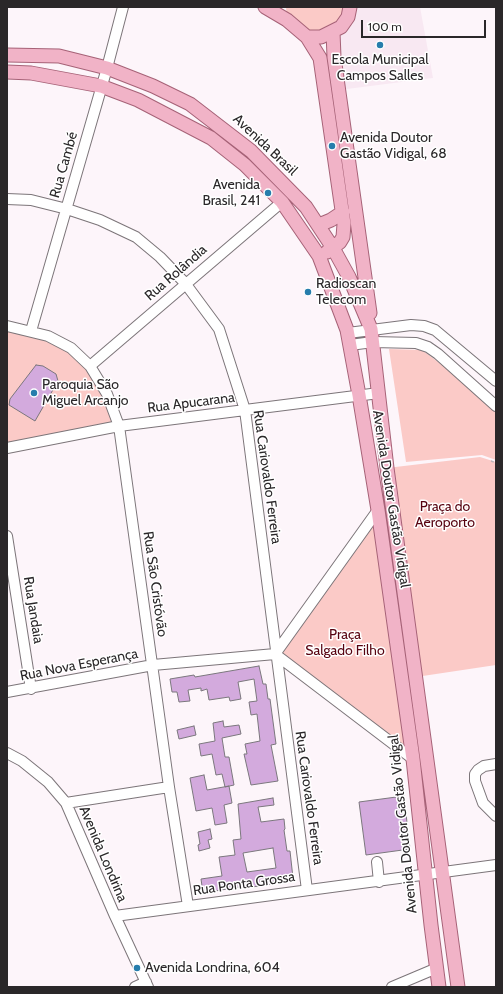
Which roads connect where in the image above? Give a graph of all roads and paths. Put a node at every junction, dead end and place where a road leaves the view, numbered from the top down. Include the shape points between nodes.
1 (123, 7) edge
2 (265, 7) edge
3 (350, 7) edge
4 (286, 13) edge
5 (333, 32) junction
6 (307, 37) junction
7 (7, 55) edge
8 (107, 68) junction
9 (7, 72) edge
10 (101, 86) junction
11 (7, 198) edge
12 (282, 202) junction
13 (67, 208) junction
14 (343, 212) junction
15 (319, 225) junction
16 (359, 235) junction
17 (343, 237) junction
18 (333, 248) junction
19 (319, 256) junction
20 (185, 283) junction
21 (7, 326) edge
22 (31, 331) junction
23 (372, 335) junction
24 (349, 339) junction
25 (90, 366) junction
26 (496, 381) edge
27 (379, 393) junction
28 (359, 395) junction
29 (496, 406) edge
30 (245, 410) junction
31 (119, 426) junction
32 (7, 448) edge
33 (492, 461) dead end
34 (496, 463) edge
35 (378, 510) junction
36 (7, 536) edge
37 (9, 566) edge
38 (275, 654) junction
39 (153, 665) junction
40 (416, 676) junction
41 (401, 678) junction
42 (31, 689) junction
43 (7, 692) edge
44 (7, 753) edge
45 (413, 759) junction
46 (496, 764) edge
47 (169, 787) junction
48 (66, 803) junction
49 (496, 816) edge
50 (377, 862) dead end
51 (496, 866) edge
52 (442, 873) junction
53 (426, 876) junction
54 (379, 882) junction
55 (307, 890) junction
56 (188, 906) junction
57 (115, 916) junction
58 (437, 968) junction
59 (147, 984) edge
60 (134, 987) edge
61 (392, 987) edge
62 (439, 987) edge
63 (458, 987) edge

1 - 8 street, Rua Cambé
2 - 4 main road
3 - 5 main road via 348,17 341,27
4 - 6 main road
5 - 6 main road via 321,37
5 - 16 main road via 334,57
6 - 14 main road via 320,58
7 - 8 main road, Avenida Brasil via 59,56
8 - 10 street, Rua Cambé
8 - 15 main road, Avenida Brasil via 154,86 190,104 218,124 275,174
9 - 10 main road, Avenida Brasil via 31,73
10 - 12 main road, Avenida Brasil via 138,100 211,138 240,160
10 - 13 street, Rua Cambé
11 - 13 street, Rua Cariovaldo Ferreira
12 - 19 main road, Avenida Brasil
12 - 20 street, Rua Rolândia
13 - 20 street, Rua Cariovaldo Ferreira via 136,237
13 - 22 street, Rua Cambé
14 - 15 main road
14 - 17 main road
15 - 18 main road, Avenida Brasil
16 - 17 main road
16 - 23 main road
17 - 18 main road
18 - 19 main road
18 - 23 main road, Avenida Brasil via 349,276
19 - 24 main road, Avenida Doutor Gastão Vidigal
20 - 25 street, Rua Rolândia
20 - 30 street, Rua Cariovaldo Ferreira via 219,329
21 - 22 street, Rua São Cristóvão
22 - 25 street, Rua São Cristóvão via 48,336 71,348
23 - 24 street
23 - 26 street via 410,325 424,326 441,335
23 - 27 main road, Avenida Brasil
23 - 29 street via 428,347
24 - 28 main road, Avenida Doutor Gastão Vidigal
25 - 31 street, Rua São Cristóvão via 106,394
27 - 28 street, Rua Apucarana
27 - 40 main road, Avenida Doutor Gastão Vidigal
28 - 30 street, Rua Apucarana
28 - 35 main road, Avenida Doutor Gastão Vidigal
30 - 31 street, Rua Apucarana
30 - 38 street, Rua Cariovaldo Ferreira
31 - 32 street, Rua Apucarana
31 - 39 street, Rua São Cristóvão
33 - 34 path
35 - 38 street
35 - 41 main road, Avenida Doutor Gastão Vidigal
36 - 37 street, Rua Jandaia
37 - 42 street, Rua Jandaia
38 - 39 street, Rua Nova Esperança
38 - 45 street
38 - 55 street, Rua Cariovaldo Ferreira
39 - 42 street, Rua Nova Esperança
39 - 47 street, Rua São Cristóvão
40 - 41 street
40 - 52 main road, Avenida Doutor Gastão Vidigal
41 - 45 main road, Avenida Doutor Gastão Vidigal
42 - 43 street, Rua Nova Esperança
44 - 48 street, Avenida Londrina via 22,761 48,782
45 - 53 main road, Avenida Doutor Gastão Vidigal
46 - 49 street via 478,770 475,781 483,803
47 - 48 street
47 - 56 street, Rua São Cristóvão
48 - 57 street, Avenida Londrina
50 - 54 street
51 - 52 street, Rua Ponta Grossa
52 - 53 street, Rua Ponta Grossa
52 - 63 main road, Avenida Doutor Gastão Vidigal
53 - 54 street, Rua Ponta Grossa
53 - 58 main road, Avenida Doutor Gastão Vidigal
54 - 55 street, Rua Ponta Grossa
55 - 56 street, Rua Ponta Grossa
56 - 57 street, Rua Ponta Grossa
57 - 59 street, Avenida Londrina
58 - 61 street
58 - 62 main road, Avenida Doutor Gastão Vidigal
59 - 60 street

